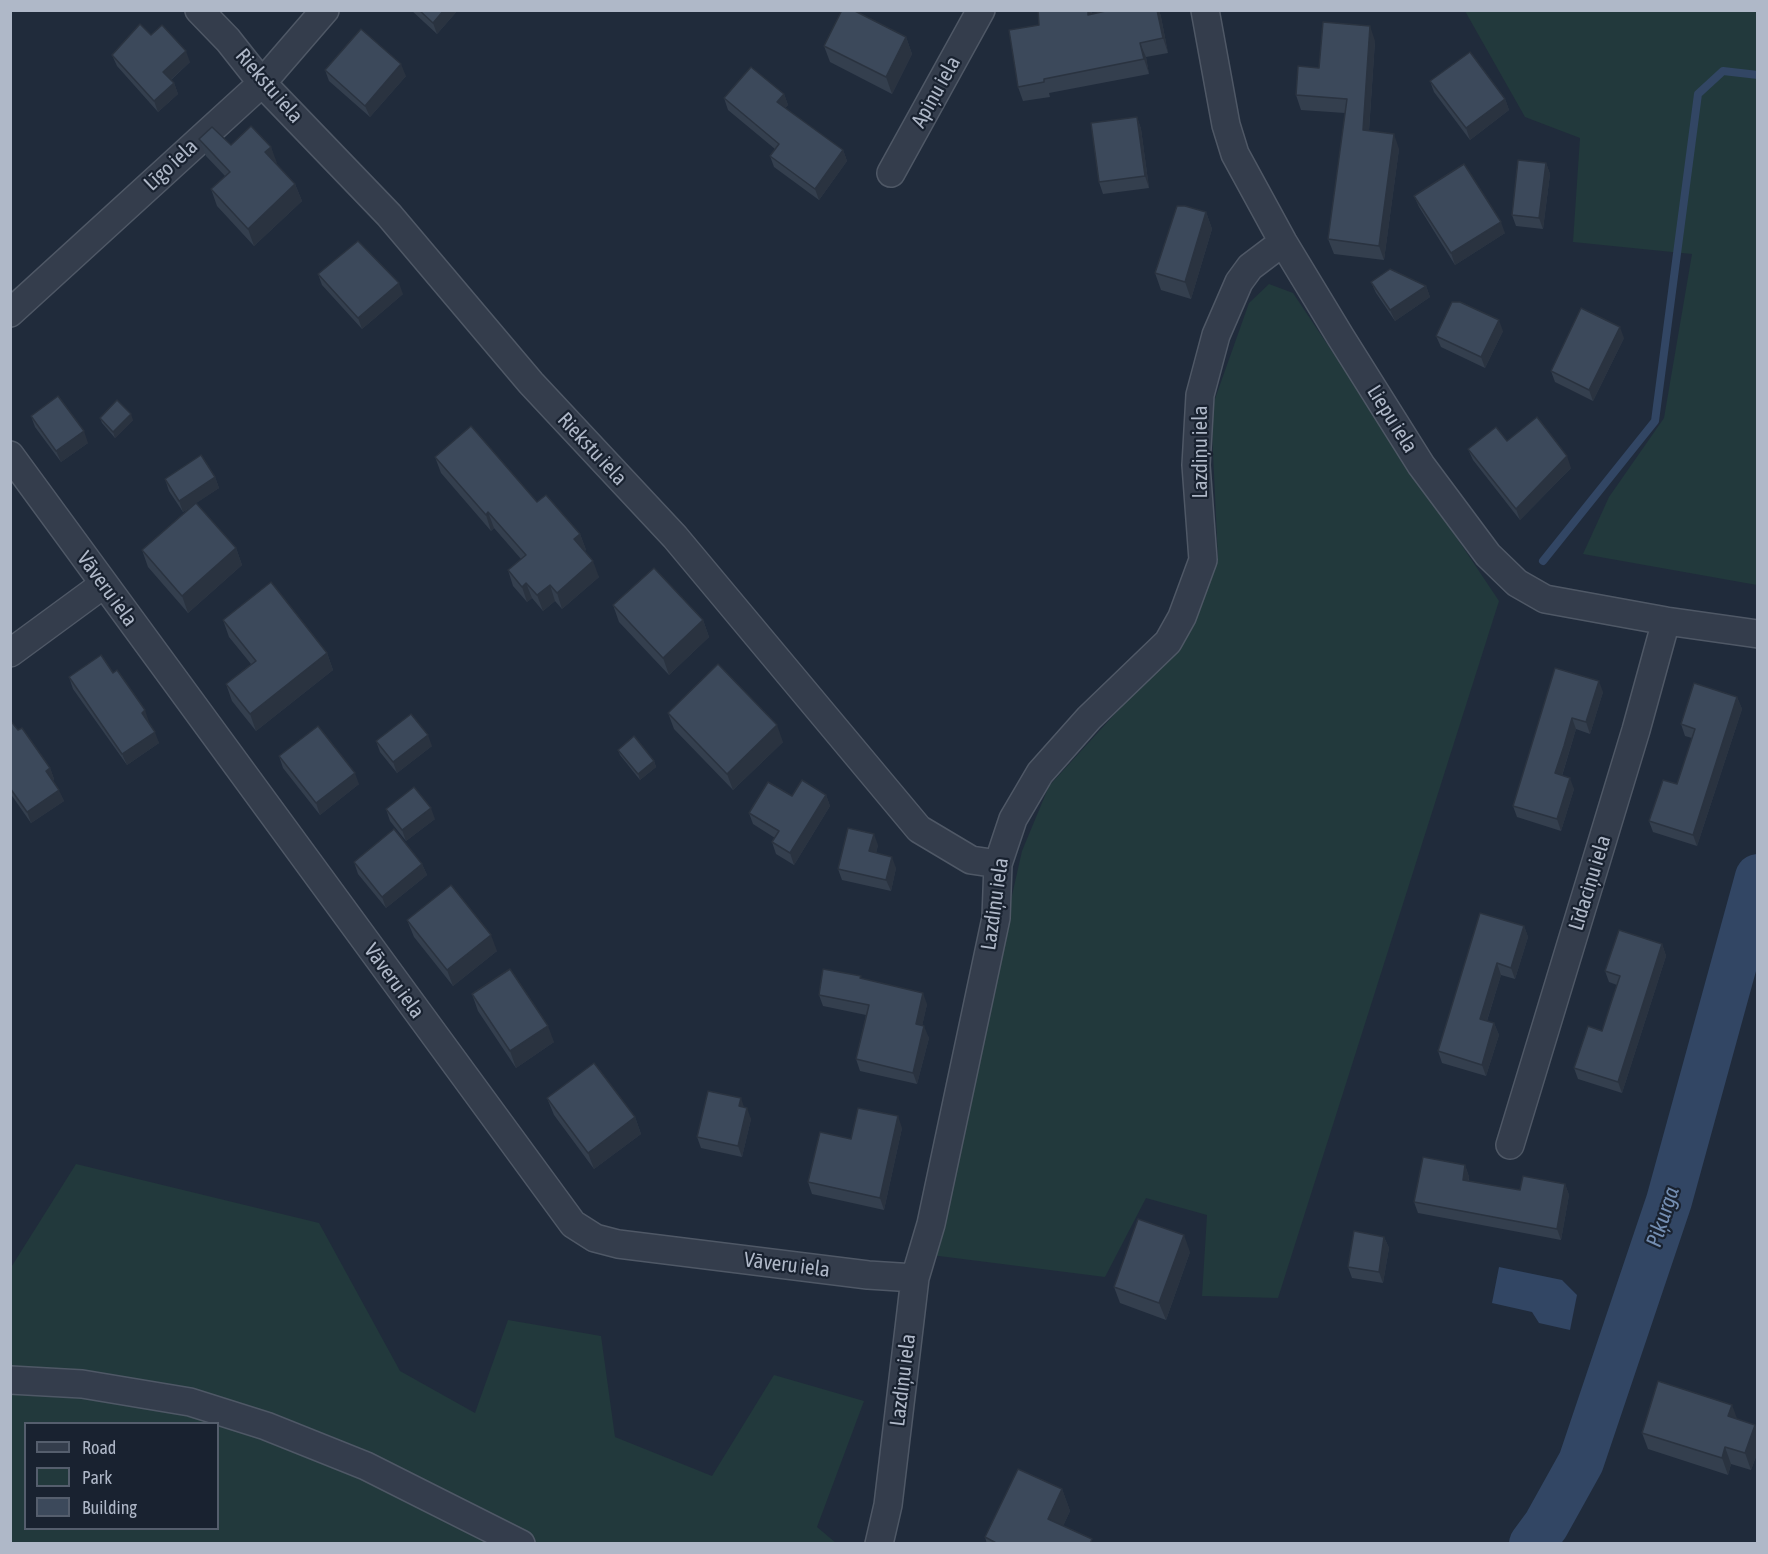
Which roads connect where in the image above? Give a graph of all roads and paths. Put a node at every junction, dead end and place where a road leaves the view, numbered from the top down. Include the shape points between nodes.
1 (198, 10) edge
2 (325, 10) edge
3 (981, 10) edge
4 (1205, 10) edge
5 (262, 82) junction
6 (891, 173) dead end
7 (1283, 242) junction
8 (10, 313) edge
9 (10, 455) edge
10 (104, 584) junction
11 (1666, 621) junction
12 (1758, 634) edge
13 (10, 653) edge
14 (998, 864) junction
15 (1510, 1145) dead end
16 (915, 1278) junction
17 (10, 1380) edge
18 (521, 1544) edge
19 (879, 1544) edge

1 - 5 street, Riekstu iela
2 - 5 street, Līgo iela
3 - 6 street, Apiņu iela
4 - 7 street, Liepu iela via 1235,154
5 - 8 street, Līgo iela
5 - 14 street, Riekstu iela via 389,215 531,383 675,537 919,829 971,860
7 - 11 street, Liepu iela via 1421,465 1488,555 1517,583 1545,599
7 - 14 street, Lazdiņu iela via 1250,267 1239,282 1210,355 1200,395 1196,465 1203,560 1182,617 1168,642 1089,718 1040,773 1013,819
9 - 10 street, Vāveru iela
10 - 13 street
10 - 16 street, Vāveru iela via 573,1224 595,1238 618,1244
11 - 12 street, Liepu iela
11 - 15 street, Līdaciņu iela
14 - 16 street, Lazdiņu iela via 996,918 931,1224
16 - 19 street, Lazdiņu iela via 888,1505
17 - 18 street via 82,1384 190,1402 266,1425 366,1466

